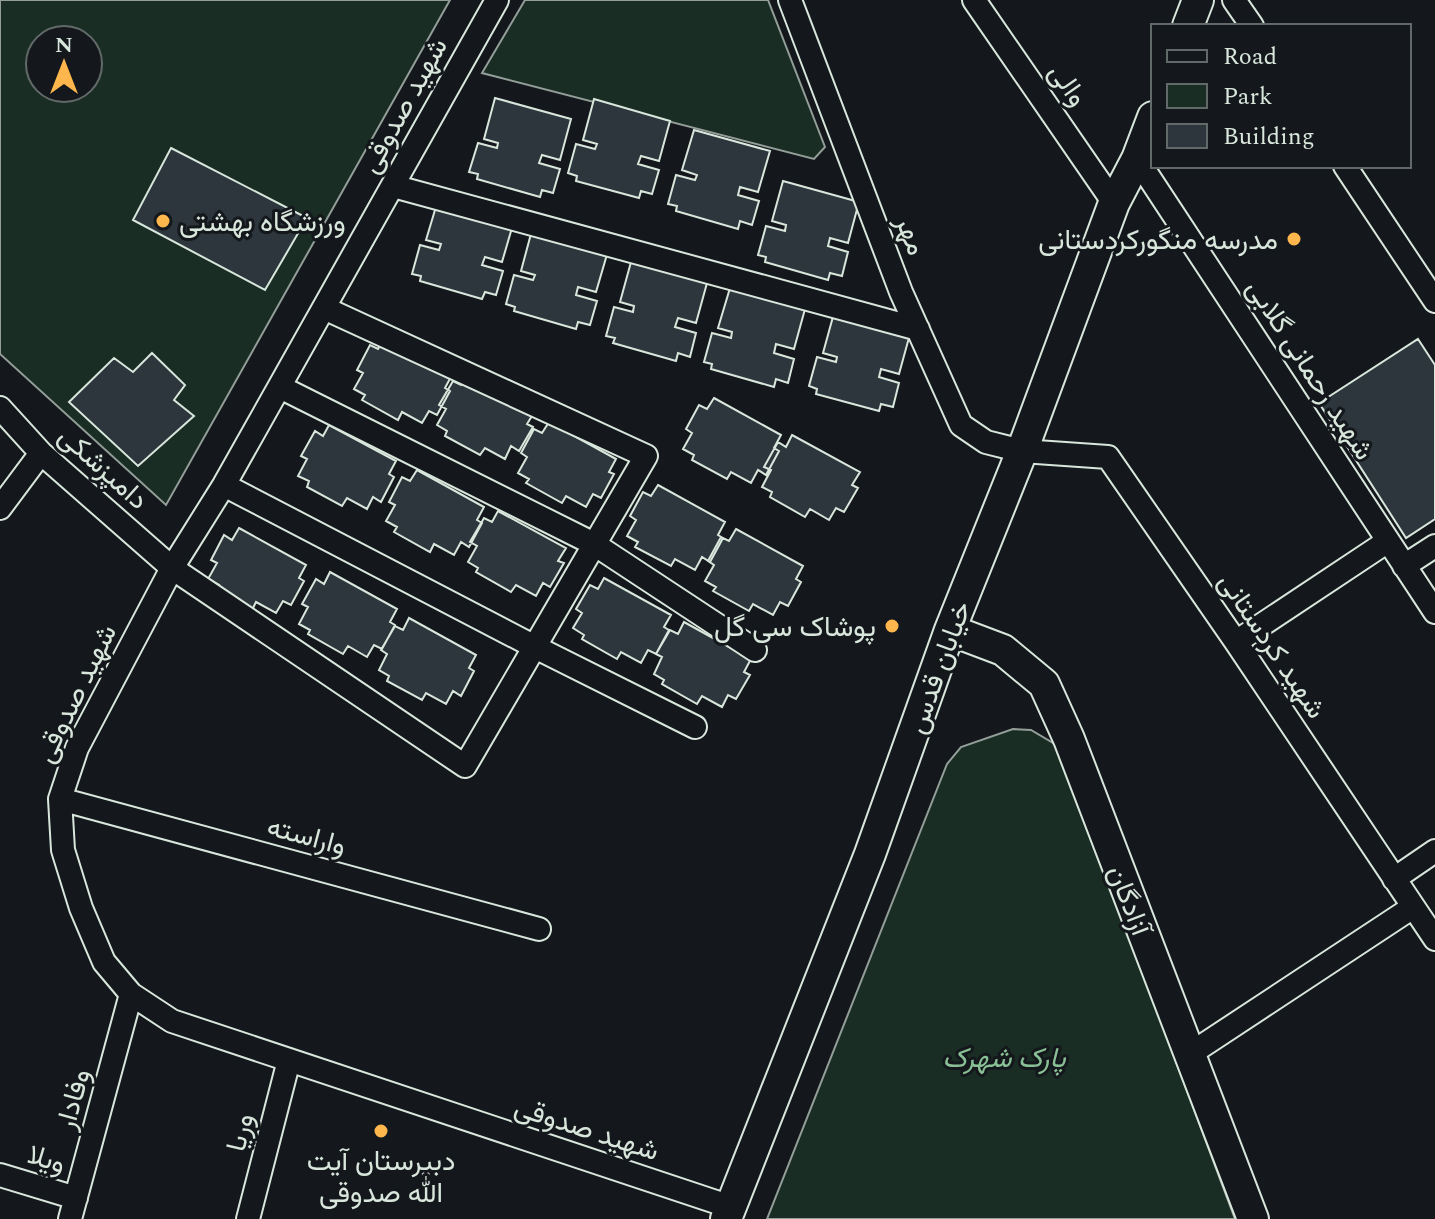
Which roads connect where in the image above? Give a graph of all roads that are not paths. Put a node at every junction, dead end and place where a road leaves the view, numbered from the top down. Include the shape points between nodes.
1 (497, 0) edge
2 (790, 0) edge
3 (974, 0) edge
4 (1198, 0) edge
5 (1234, 0) edge
6 (1189, 24) edge
7 (1251, 24) edge
8 (1151, 122) edge
9 (1137, 159) junction
10 (1346, 168) edge
11 (393, 186) junction
12 (1114, 203) junction
13 (1435, 301) edge
14 (324, 308) junction
15 (918, 329) junction
16 (280, 387) junction
17 (0, 408) edge
18 (1022, 451) junction
19 (41, 453) junction
20 (224, 485) junction
21 (0, 508) edge
22 (1388, 541) junction
23 (594, 544) junction
24 (1435, 546) edge
25 (1404, 566) junction
26 (172, 568) junction
27 (1435, 612) edge
28 (950, 630) junction
29 (1236, 642) junction
30 (535, 647) junction
31 (755, 650) dead end
32 (695, 727) dead end
33 (60, 799) junction
34 (1435, 851) edge
35 (1394, 879) junction
36 (1413, 907) junction
37 (539, 929) dead end
38 (1435, 939) edge
39 (131, 994) junction
40 (1190, 1054) junction
41 (289, 1060) junction
42 (0, 1175) edge
43 (73, 1208) edge
44 (729, 1213) edge
45 (248, 1219) edge
46 (1253, 1219) edge

1 - 11 street, شهید صدوقی
2 - 15 street, مهر
3 - 12 street, والی
4 - 6 main road
5 - 7 street
8 - 9 main road, خیابان قدس
9 - 12 main road, خیابان قدس
9 - 22 street, شهید رحمانی گلابی
10 - 13 street
11 - 14 street, شهید صدوقی
11 - 15 street
12 - 18 main road, خیابان قدس
14 - 16 street, شهید صدوقی
14 - 23 street via 646,456
15 - 18 street, مهر via 961,425 986,442
16 - 20 street, شهید صدوقی
16 - 23 street
17 - 19 street, دامپزشکی
18 - 28 main road, خیابان قدس
18 - 29 street, شهید کردستانی via 1108,457
19 - 21 street
19 - 26 street, دامپزشکی
20 - 26 street, شهید صدوقی
20 - 30 street
22 - 25 street, شهید رحمانی گلابی
22 - 29 street
23 - 30 street
23 - 31 street
24 - 25 street
25 - 27 street, شهید رحمانی گلابی
26 - 30 street, دامپزشکی via 465,766
26 - 33 street, شهید صدوقی via 77,748
28 - 40 main road, آزادگان via 1003,650 1044,684
28 - 44 main road, خیابان قدس via 870,854
29 - 35 street, شهید کردستانی
30 - 32 street
33 - 37 street, واراسته
33 - 39 street, شهید صدوقی via 63,850 81,908 104,962
34 - 35 street
35 - 36 street, شهید کردستانی
36 - 38 street, شهید کردستانی
36 - 40 street
39 - 41 street, شهید صدوقی via 172,1021
39 - 43 street, وفادار
40 - 46 main road, آزادگان
41 - 44 street, شهید صدوقی
41 - 45 street, وریا
42 - 43 street, ویلا

